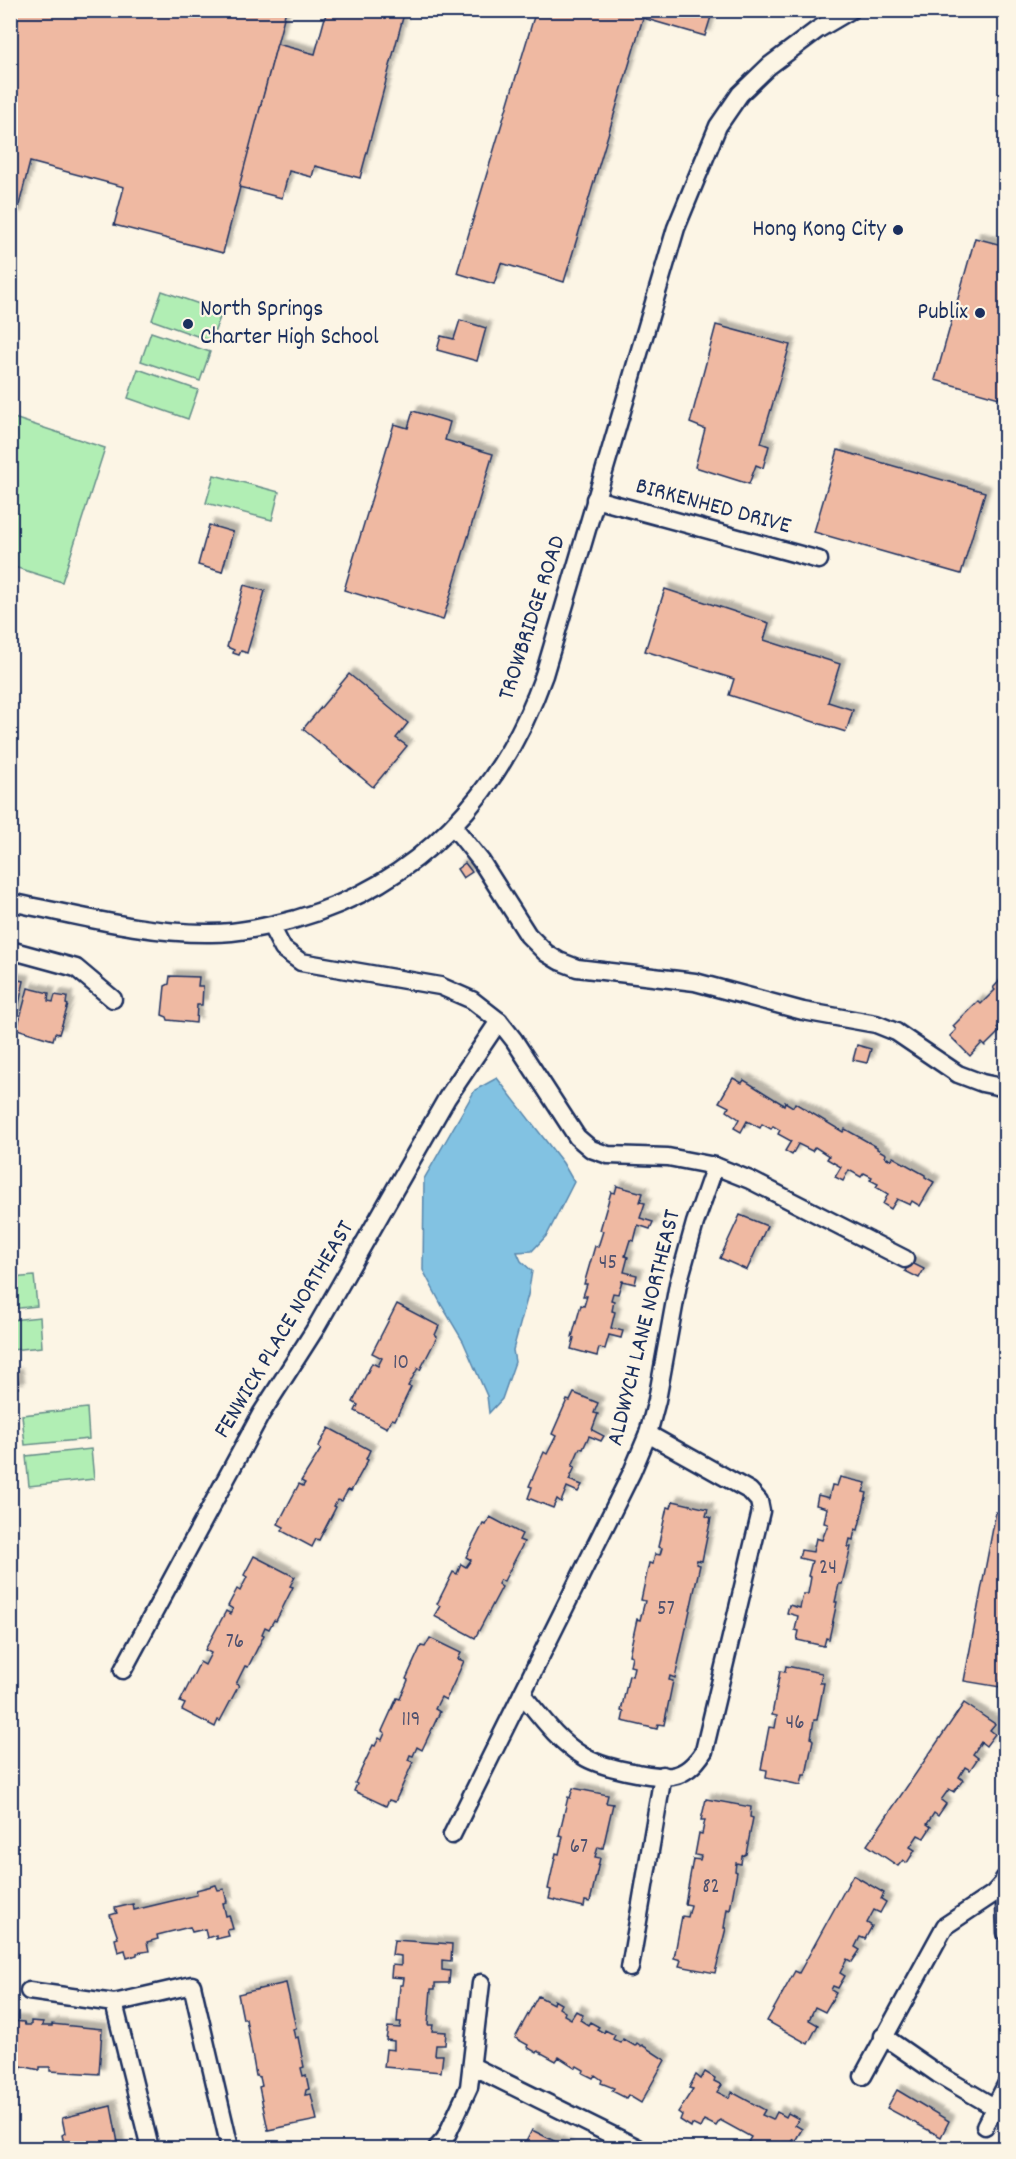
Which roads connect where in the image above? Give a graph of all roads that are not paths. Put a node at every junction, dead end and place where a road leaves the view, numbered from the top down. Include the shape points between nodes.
1 (851, 10) edge
2 (596, 499) junction
3 (819, 560) dead end
4 (453, 826) junction
5 (10, 902) edge
6 (271, 926) junction
7 (10, 950) edge
8 (113, 999) dead end
9 (498, 1021) junction
10 (1005, 1088) edge
11 (715, 1166) junction
12 (905, 1259) dead end
13 (648, 1434) junction
14 (123, 1670) dead end
15 (522, 1694) junction
16 (663, 1775) junction
17 (452, 1835) dead end
18 (1004, 1879) edge
19 (1005, 1933) edge
20 (630, 1968) dead end
21 (481, 1983) dead end
22 (29, 1991) dead end
23 (114, 2003) junction
24 (883, 2036) junction
25 (472, 2066) junction
26 (862, 2076) dead end
27 (1005, 2085) edge
28 (994, 2107) junction
29 (985, 2126) dead end
30 (150, 2148) edge
31 (230, 2148) edge
32 (437, 2148) edge
33 (638, 2148) edge

1 - 2 street, TROWBRIDGE ROAD via 769,66 740,94 718,126 676,228
2 - 3 street, BIRKENHED DRIVE
2 - 4 street, TROWBRIDGE ROAD via 533,705 504,763
4 - 6 street, TROWBRIDGE ROAD via 413,861 372,888 321,912
4 - 10 street via 481,861 528,935 559,961 577,968 695,982 803,1011 876,1024 896,1032 958,1074
5 - 6 street, TROWBRIDGE ROAD via 151,931 213,933
6 - 9 street via 283,949 301,962 440,986 472,1000
7 - 8 street via 76,968
9 - 11 street via 578,1137 591,1149 608,1155 668,1157
9 - 14 street, FENWICK PLACE NORTHEAST via 447,1098 314,1331 261,1414
11 - 12 street
11 - 13 street, ALDWYCH LANE NORTHEAST via 678,1284
13 - 15 street, ALDWYCH LANE NORTHEAST
13 - 16 street via 750,1491 759,1501 760,1511 704,1751 683,1772
15 - 16 street via 558,1738 584,1758 613,1768
15 - 17 street, ALDWYCH LANE NORTHEAST
16 - 20 street
18 - 19 street
18 - 24 street via 993,1894 945,1926
21 - 25 street
22 - 23 street
23 - 30 street
23 - 31 street via 192,1985
24 - 26 street
24 - 28 street
25 - 32 street via 469,2087
25 - 33 street
27 - 28 street
28 - 29 street

